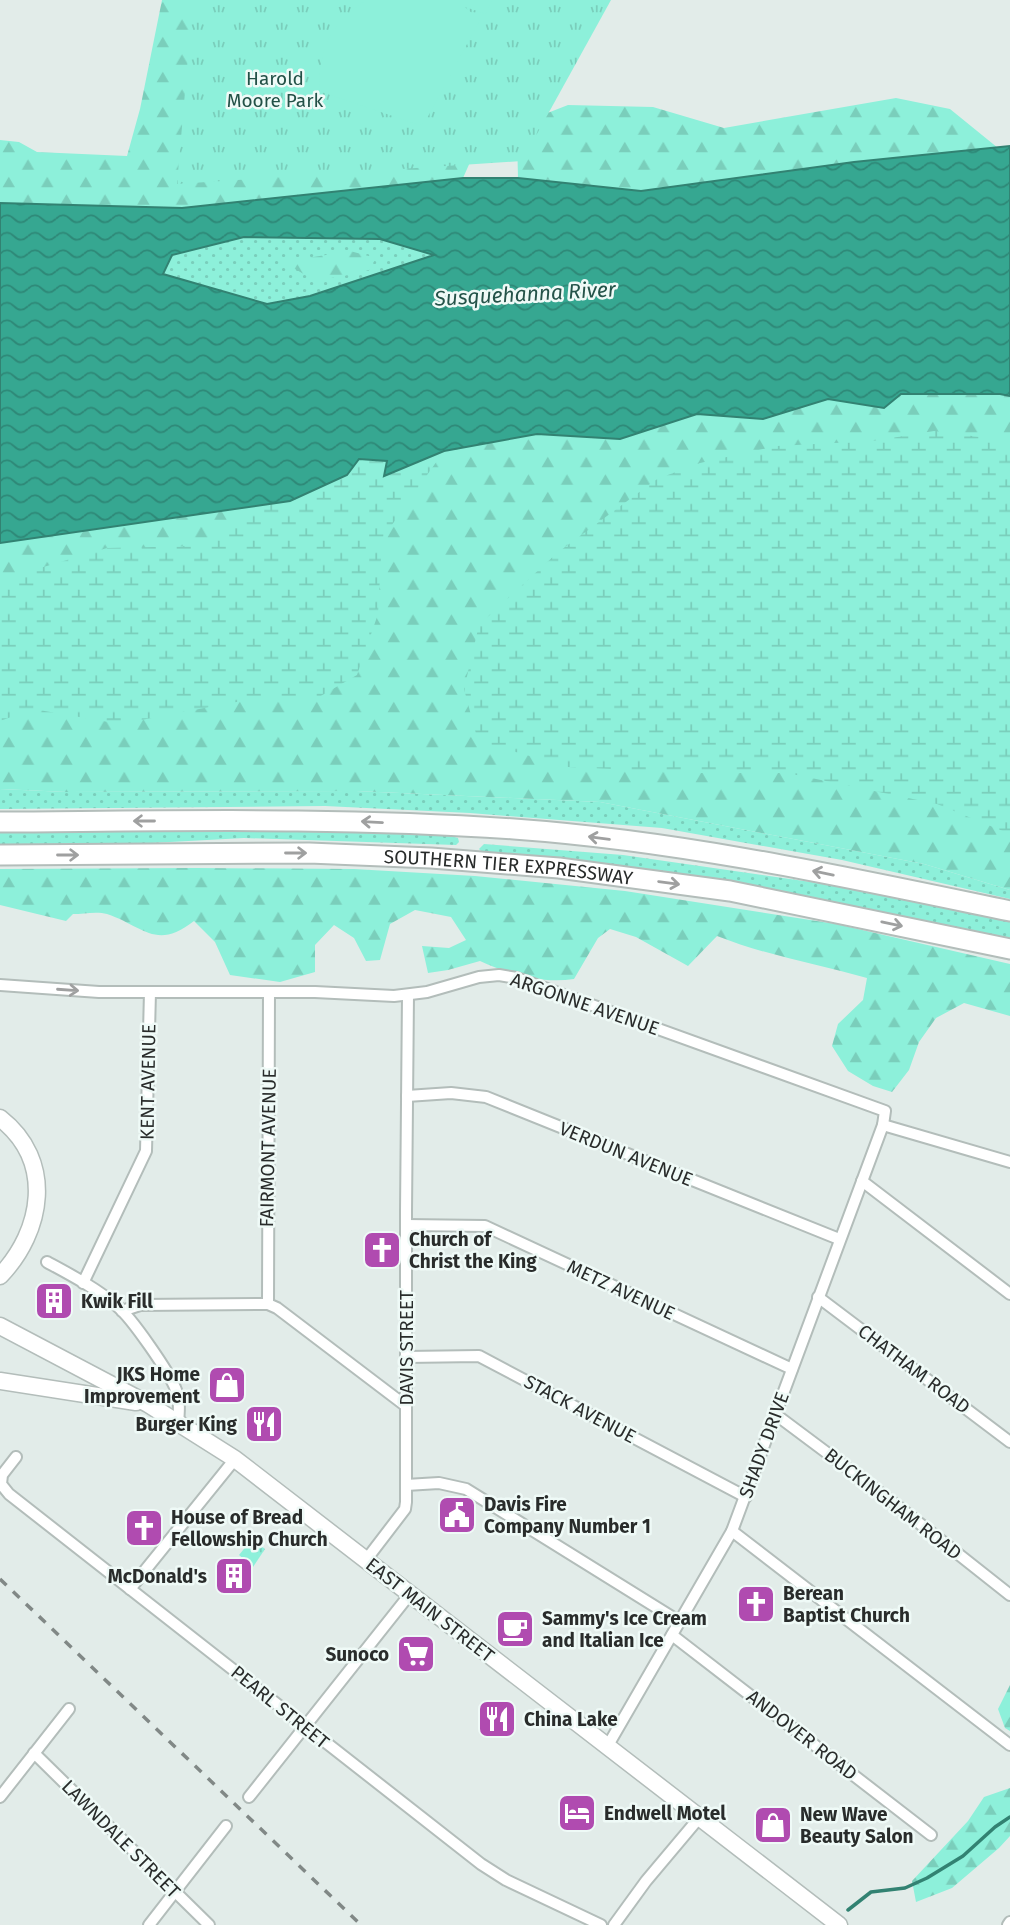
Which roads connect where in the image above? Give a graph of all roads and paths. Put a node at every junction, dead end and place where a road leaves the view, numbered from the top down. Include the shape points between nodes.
1 (0, 822) edge
2 (0, 855) edge
3 (1010, 911) edge
4 (1010, 949) edge
5 (0, 985) edge
6 (150, 992) junction
7 (269, 992) junction
8 (408, 995) junction
9 (407, 1096) junction
10 (0, 1118) edge
11 (883, 1125) junction
12 (1010, 1162) edge
13 (862, 1181) junction
14 (406, 1225) junction
15 (839, 1239) junction
16 (47, 1262) dead end
17 (0, 1276) edge
18 (83, 1283) junction
19 (1010, 1294) edge
20 (818, 1297) junction
21 (268, 1304) junction
22 (122, 1311) junction
23 (0, 1326) edge
24 (406, 1357) junction
25 (792, 1368) junction
26 (0, 1381) edge
27 (148, 1404) junction
28 (405, 1406) junction
29 (775, 1414) junction
30 (178, 1423) junction
31 (1010, 1442) edge
32 (16, 1457) dead end
33 (235, 1459) junction
34 (406, 1485) junction
35 (746, 1497) junction
36 (732, 1531) junction
37 (366, 1560) junction
38 (130, 1589) junction
39 (410, 1594) junction
40 (1010, 1595) edge
41 (680, 1622) junction
42 (672, 1635) junction
43 (69, 1709) dead end
44 (304, 1727) junction
45 (1010, 1745) edge
46 (607, 1747) junction
47 (34, 1753) junction
48 (0, 1797) edge
49 (249, 1797) dead end
50 (699, 1818) junction
51 (226, 1826) dead end
52 (931, 1835) dead end
53 (175, 1893) junction
54 (149, 1925) edge
55 (209, 1925) edge
56 (601, 1925) edge
57 (614, 1925) edge
58 (839, 1925) edge

3 -> 1 highway, SOUTHERN TIER EXPRESSWAY via 698,849 515,829 340,821
2 -> 4 highway, SOUTHERN TIER EXPRESSWAY via 309,853 559,868 730,891
5 -> 6 street, ARGONNE AVENUE
6 - 7 street, ARGONNE AVENUE
6 - 18 street, KENT AVENUE via 146,1151
7 - 8 street, ARGONNE AVENUE
7 - 21 street, FAIRMONT AVENUE
8 - 9 street, DAVIS STREET
8 - 11 street, ARGONNE AVENUE via 479,977 517,978 878,1107 885,1111
9 - 14 street, DAVIS STREET
9 - 15 street, VERDUN AVENUE via 486,1097
10 - 17 main road via 24,1146 37,1189 31,1231
11 - 12 street
11 - 13 street, SHADY DRIVE
13 - 15 street, SHADY DRIVE
13 - 19 street
14 - 24 street, DAVIS STREET
14 - 25 street, METZ AVENUE via 485,1226
15 - 20 street, SHADY DRIVE
16 - 18 street
18 - 22 street
20 - 25 street, SHADY DRIVE
20 - 31 street, CHATHAM ROAD
21 - 22 street via 140,1305
21 - 28 street
22 - 30 street via 176,1390
23 - 27 main road, EAST MAIN STREET
24 - 28 street, DAVIS STREET
24 - 35 street, STACK AVENUE via 479,1356
25 - 29 street, SHADY DRIVE
26 - 27 main road
27 - 30 main road, EAST MAIN STREET
28 - 34 street, DAVIS STREET
29 - 35 street, SHADY DRIVE
29 - 40 street, BUCKINGHAM ROAD
30 - 33 main road, EAST MAIN STREET
32 - 38 street, PEARL STREET via 2,1475 1,1484 9,1494
33 - 37 main road, EAST MAIN STREET
33 - 38 street
34 - 37 street, DAVIS STREET via 405,1509
34 - 41 street via 439,1483 466,1489
35 - 36 street, SHADY DRIVE
36 - 41 street, SHADY DRIVE
36 - 45 street
37 - 39 main road, EAST MAIN STREET
38 - 44 street, PEARL STREET
39 - 44 street
39 - 46 main road, EAST MAIN STREET
41 - 42 street, SHADY DRIVE
42 - 46 street, SHADY DRIVE
42 - 52 street, ANDOVER ROAD
43 - 47 street
44 - 49 street
44 - 56 street, PEARL STREET via 481,1864
46 - 50 main road, EAST MAIN STREET
47 - 48 street
47 - 53 street, LAWNDALE STREET
50 - 57 street
50 - 58 main road, EAST MAIN STREET
51 - 53 street
53 - 54 street
53 - 55 street, LAWNDALE STREET

